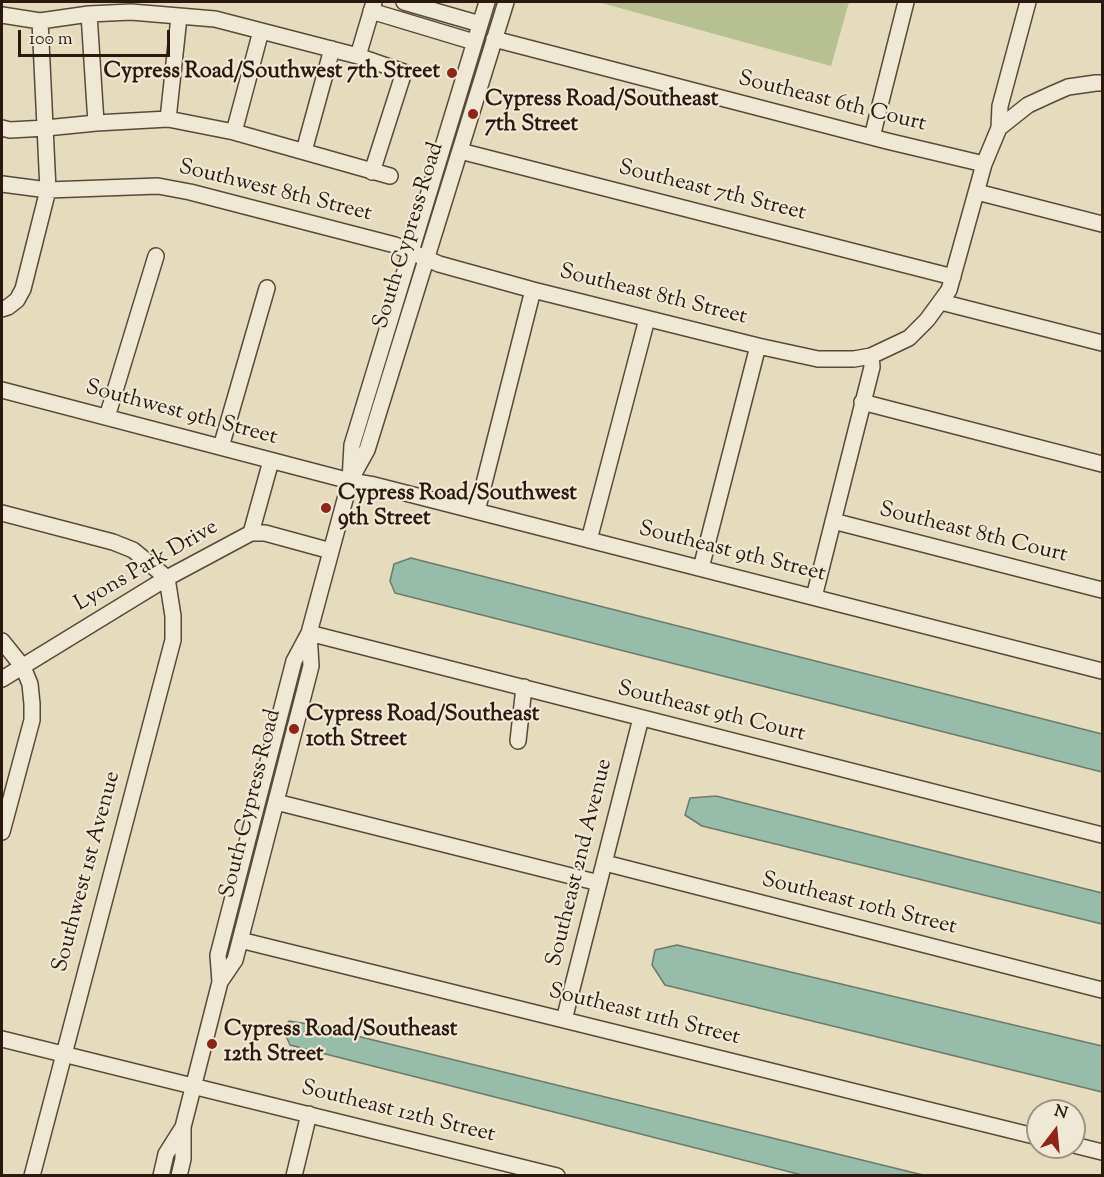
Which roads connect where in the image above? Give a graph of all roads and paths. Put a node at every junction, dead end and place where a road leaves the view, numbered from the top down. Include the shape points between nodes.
1 (405, 2) edge
2 (487, 2) edge
3 (506, 2) edge
4 (906, 2) edge
5 (1028, 2) edge
6 (373, 6) edge
7 (89, 14) junction
8 (2, 15) edge
9 (179, 17) junction
10 (40, 21) junction
11 (480, 24) junction
12 (261, 31) junction
13 (494, 39) junction
14 (474, 42) junction
15 (332, 49) junction
16 (358, 56) junction
17 (1102, 83) edge
18 (168, 119) junction
19 (96, 123) junction
20 (46, 128) junction
21 (999, 128) junction
22 (2, 129) edge
23 (234, 132) junction
24 (872, 136) junction
25 (304, 151) junction
26 (460, 151) junction
27 (984, 164) junction
28 (372, 171) junction
29 (390, 176) dead end
30 (2, 184) edge
31 (48, 190) junction
32 (977, 192) junction
33 (1102, 224) edge
34 (410, 252) junction
35 (156, 256) dead end
36 (426, 259) junction
37 (953, 277) junction
38 (267, 288) dead end
39 (533, 290) junction
40 (941, 302) junction
41 (2, 309) edge
42 (646, 318) junction
43 (1102, 343) edge
44 (758, 346) junction
45 (871, 356) junction
46 (2, 390) edge
47 (862, 402) junction
48 (107, 417) junction
49 (221, 447) junction
50 (272, 461) junction
51 (1102, 464) edge
52 (350, 481) junction
53 (477, 511) junction
54 (2, 513) edge
55 (833, 521) junction
56 (251, 533) junction
57 (589, 540) junction
58 (331, 551) junction
59 (702, 568) junction
60 (167, 578) junction
61 (1102, 590) edge
62 (814, 597) junction
63 (309, 633) junction
64 (2, 641) edge
65 (23, 667) junction
66 (1102, 671) edge
67 (2, 679) edge
68 (524, 687) junction
69 (641, 718) junction
70 (518, 741) dead end
71 (276, 802) junction
72 (2, 832) edge
73 (1102, 835) edge
74 (605, 863) junction
75 (599, 883) junction
76 (240, 940) junction
77 (220, 982) junction
78 (1102, 990) edge
79 (564, 1020) junction
80 (2, 1040) edge
81 (63, 1056) junction
82 (192, 1086) junction
83 (309, 1114) junction
84 (183, 1127) junction
85 (1026, 1134) edge
86 (1086, 1148) edge
87 (1102, 1152) edge
88 (32, 1176) edge
89 (161, 1176) edge
90 (179, 1176) edge
91 (294, 1176) edge
92 (557, 1176) edge

1 - 11 street
2 - 11 street, South Cypress Road
3 - 13 street, South Cypress Road
4 - 24 street
5 - 21 street via 1000,106
6 - 14 street
6 - 16 street
7 - 9 street via 131,12
7 - 10 street
7 - 19 street
8 - 10 street
9 - 12 street via 215,19
9 - 18 street
10 - 20 street
11 - 14 street, South Cypress Road
12 - 15 street
12 - 23 street
13 - 24 street, Southeast 6th Court
13 - 26 street, South Cypress Road
14 - 34 street, South Cypress Road
15 - 16 street
15 - 25 street
16 - 28 street via 404,72
17 - 21 street via 1068,87 1028,105
18 - 19 street
18 - 23 street
19 - 20 street
20 - 22 street
20 - 31 street
21 - 27 street
23 - 25 street
24 - 27 street, Southeast 6th Court
25 - 28 street
26 - 36 street, South Cypress Road
26 - 37 street, Southeast 7th Street
27 - 32 street
28 - 29 street
30 - 31 street, Southwest 8th Street
31 - 34 street, Southwest 8th Street via 158,186 396,245
31 - 41 street via 22,289 17,300
32 - 33 street
32 - 37 street
34 - 36 street, Southwest 8th Street
34 - 52 street, South Cypress Road via 352,445
35 - 48 street
36 - 39 street, Southeast 8th Street
36 - 52 street, South Cypress Road via 367,450
37 - 40 street
38 - 49 street
39 - 42 street, Southeast 8th Street
39 - 53 street
40 - 43 street
40 - 45 street via 909,338
42 - 44 street, Southeast 8th Street
42 - 57 street
44 - 45 street, Southeast 8th Street via 818,358
44 - 59 street
45 - 47 street via 872,367
46 - 48 street, Southwest 9th Street
47 - 51 street
47 - 55 street
48 - 49 street, Southwest 9th Street
49 - 50 street, Southwest 9th Street
50 - 52 street, Southwest 9th Street
50 - 56 street, Lyons Park Drive
52 - 53 street, Southeast 9th Street
52 - 58 street, South Cypress Road
53 - 57 street, Southeast 9th Street
54 - 60 street via 113,542 133,550
55 - 61 street, Southeast 8th Court
55 - 62 street
56 - 58 street via 265,533
56 - 60 street, Lyons Park Drive
57 - 59 street, Southeast 9th Street
58 - 63 street, South Cypress Road
59 - 62 street, Southeast 9th Street
60 - 65 street, Lyons Park Drive
60 - 81 street, Southwest 1st Avenue via 172,640
62 - 66 street, Southeast 9th Street
63 - 68 street, Southeast 9th Court
63 - 71 street, South Cypress Road via 311,666
63 - 77 street, South Cypress Road via 294,661 218,955
64 - 65 street
65 - 67 street, Lyons Park Drive
65 - 72 street via 30,684 32,720
68 - 69 street, Southeast 9th Court
68 - 70 street
69 - 73 street, Southeast 9th Court
69 - 74 street, Southeast 2nd Avenue
71 - 75 street
71 - 76 street, South Cypress Road
74 - 75 street, Southeast 2nd Avenue
74 - 78 street, Southeast 10th Street
75 - 79 street, Southeast 2nd Avenue
76 - 77 street, South Cypress Road via 235,960
76 - 79 street, Southeast 11th Street
77 - 82 street, South Cypress Road
79 - 85 street, Southeast 11th Street
80 - 81 street, Southeast 12th Street
81 - 82 street, Southeast 12th Street
81 - 88 street, Southwest 1st Avenue
82 - 83 street, Southeast 12th Street
82 - 84 street, South Cypress Road
83 - 91 street
83 - 92 street, Southeast 12th Street
84 - 89 street, South Cypress Road via 166,1154
84 - 90 street, South Cypress Road
86 - 87 street

